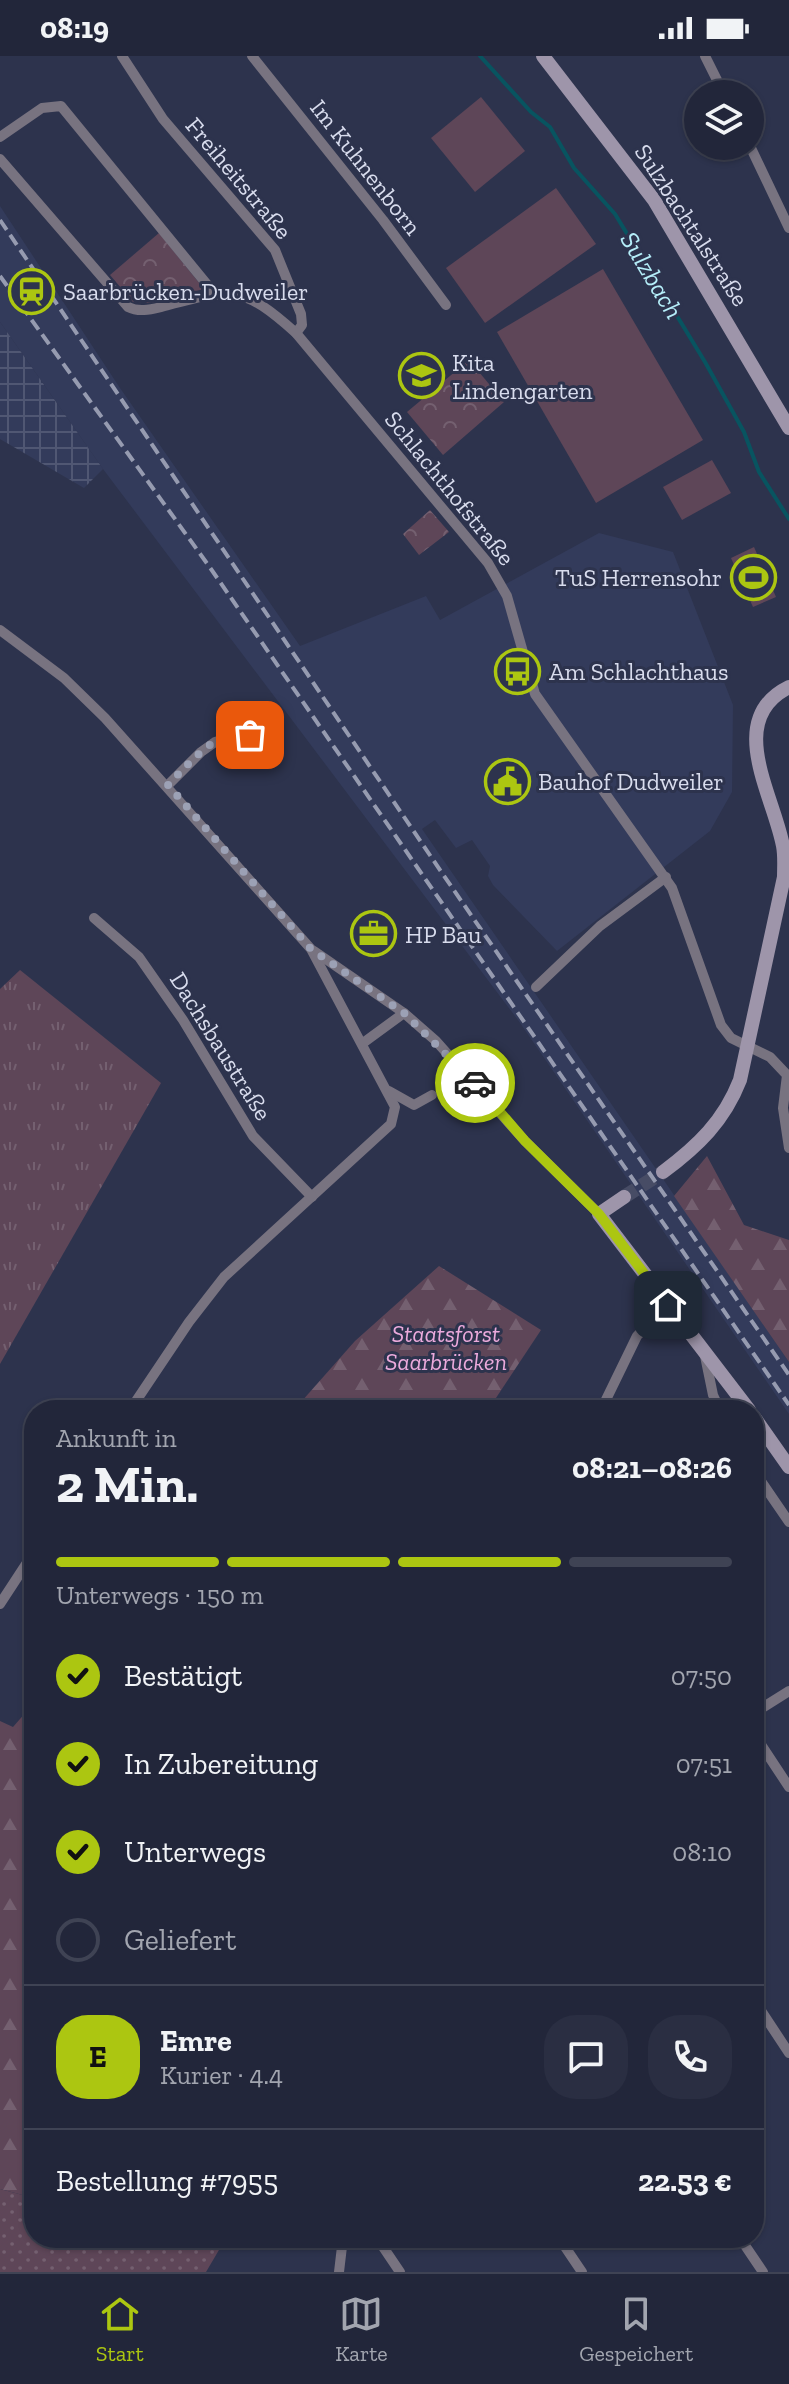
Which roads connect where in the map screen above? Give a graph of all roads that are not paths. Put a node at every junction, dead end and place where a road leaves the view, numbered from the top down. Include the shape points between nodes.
1 (122, 56) edge
2 (252, 56) edge
3 (543, 56) edge
4 (705, 56) edge
5 (717, 80) edge
6 (0, 137) edge
7 (0, 159) edge
8 (757, 160) edge
9 (789, 228) edge
10 (214, 293) junction
11 (446, 305) dead end
12 (296, 333) junction
13 (789, 428) edge
14 (0, 630) edge
15 (789, 687) edge
16 (256, 741) dead end
17 (168, 785) junction
18 (666, 877) junction
19 (94, 918) dead end
20 (311, 949) junction
21 (536, 987) dead end
22 (404, 1013) junction
23 (363, 1043) junction
24 (748, 1045) junction
25 (389, 1091) junction
26 (432, 1095) dead end
27 (789, 1148) edge
28 (663, 1172) tunnel mouth
29 (312, 1197) junction
30 (624, 1197) tunnel mouth
31 (599, 1214) junction
32 (668, 1305) junction
33 (705, 1354) junction
34 (137, 1400) edge
35 (606, 1400) edge
36 (715, 1400) edge
37 (741, 1400) edge
38 (764, 1431) edge
39 (789, 1467) edge
40 (764, 1486) edge
41 (789, 1522) edge
42 (24, 1567) edge
43 (0, 1604) edge
44 (789, 1691) edge
45 (764, 1707) edge
46 (764, 1749) edge
47 (789, 1787) edge
48 (764, 2015) edge
49 (789, 2053) edge
50 (342, 2248) edge
51 (384, 2248) edge
52 (566, 2248) edge
53 (747, 2248) edge
54 (339, 2272) edge
55 (400, 2272) edge
56 (582, 2272) edge
57 (763, 2272) edge

1 - 12 street, Freiheitstraße via 163,119 283,263 301,314
2 - 11 street, Im Kuhnenborn
3 - 13 street, Sulzbachtalstraße via 654,200
4 - 5 street
6 - 10 street via 49,104 61,106
7 - 10 street, Schlachthofstraße via 128,307 149,310
8 - 9 street
10 - 12 street, Schlachthofstraße via 251,298
12 - 18 street, Schlachthofstraße via 480,551 507,596 535,694
14 - 17 street via 64,678
15 - 24 street via 771,699 758,719 754,742 784,848 784,877
16 - 17 street via 244,733 215,742
17 - 20 street
18 - 21 street via 600,926
18 - 24 street, Schlachthofstraße via 716,1017 731,1038
19 - 29 street, Dachsbaustraße via 139,957 253,1136
20 - 22 street
20 - 23 street
22 - 23 street
22 - 31 street
23 - 25 street
24 - 27 street, Schlachthofstraße via 787,1075 783,1108
24 - 28 street via 724,1114 700,1143
25 - 26 street via 414,1105
25 - 29 street via 395,1107 391,1124
29 - 34 street via 224,1277
30 - 31 street
31 - 32 street
32 - 33 street
32 - 35 street via 637,1336
33 - 36 street
33 - 37 street
38 - 39 street
40 - 41 street
42 - 43 street
44 - 45 street
46 - 47 street
48 - 49 street
50 - 54 street
51 - 55 street
52 - 56 street
53 - 57 street

